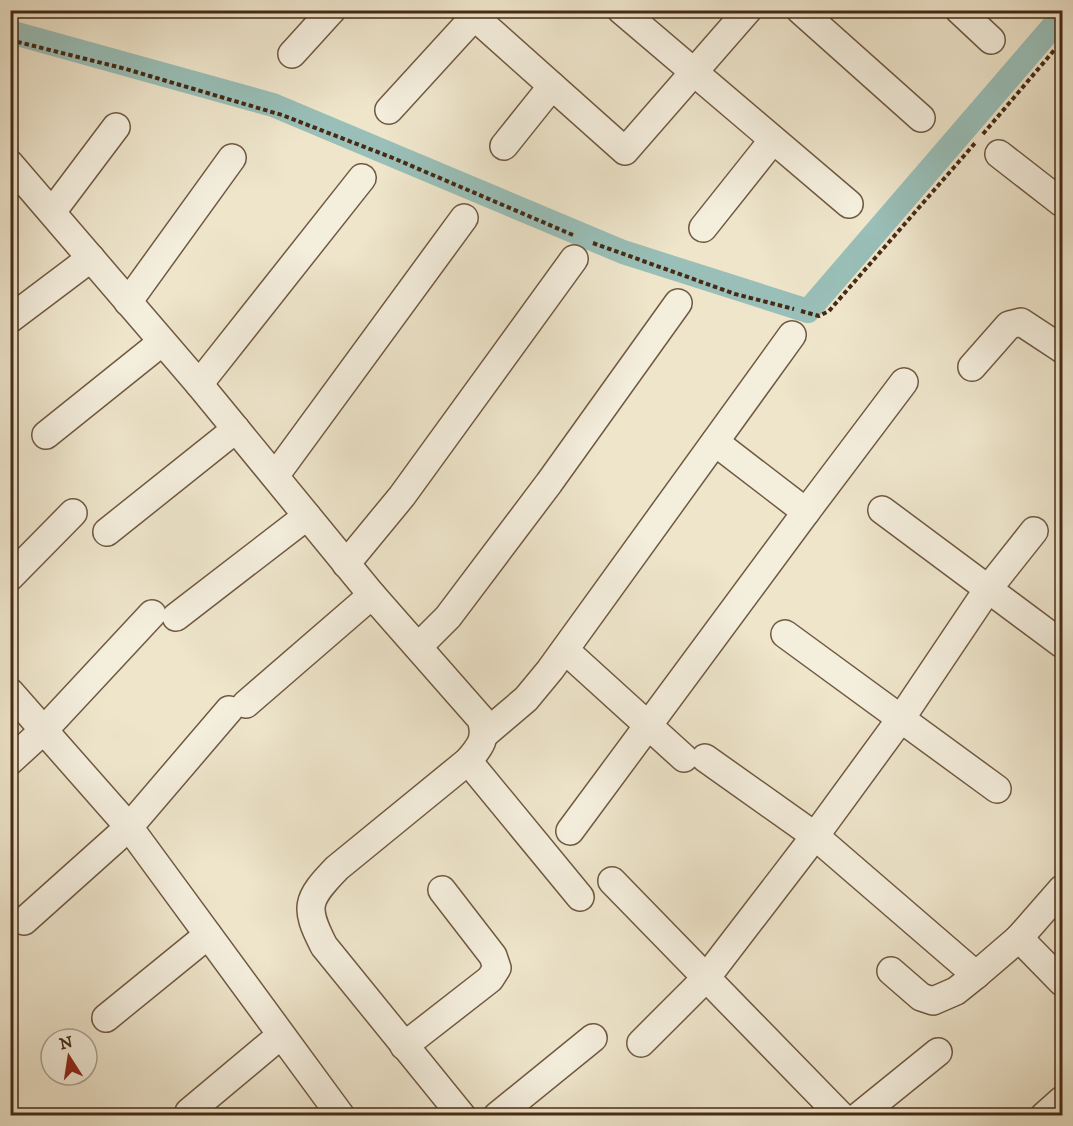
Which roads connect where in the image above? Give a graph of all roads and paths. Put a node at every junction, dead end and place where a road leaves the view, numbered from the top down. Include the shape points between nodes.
1 (332, 10) edge
2 (621, 10) edge
3 (748, 10) edge
4 (800, 10) edge
5 (959, 10) edge
6 (471, 14) edge
7 (10, 40) edge
8 (991, 40) dead end
9 (1062, 41) edge
10 (292, 54) dead end
11 (694, 73) junction
12 (552, 86) junction
13 (389, 110) dead end
14 (921, 118) dead end
15 (116, 127) dead end
16 (773, 140) junction
17 (504, 146) dead end
18 (999, 154) dead end
19 (232, 158) dead end
20 (12, 168) edge
21 (362, 178) dead end
22 (1062, 203) edge
23 (849, 204) dead end
24 (51, 212) junction
25 (465, 218) dead end
26 (703, 228) dead end
27 (579, 245) junction
28 (91, 258) junction
29 (128, 302) junction
30 (678, 303) dead end
31 (10, 319) edge
32 (792, 335) dead end
33 (162, 342) junction
34 (1062, 349) edge
35 (972, 367) dead end
36 (904, 382) dead end
37 (199, 384) junction
38 (236, 429) junction
39 (46, 435) dead end
40 (715, 442) junction
41 (275, 476) junction
42 (882, 510) dead end
43 (806, 512) junction
44 (73, 513) dead end
45 (307, 516) junction
46 (1034, 531) dead end
47 (107, 532) dead end
48 (346, 564) junction
49 (10, 577) edge
50 (988, 589) junction
51 (372, 595) junction
52 (785, 634) dead end
53 (1062, 644) edge
54 (418, 647) junction
55 (565, 650) junction
56 (10, 692) edge
57 (902, 717) junction
58 (647, 726) junction
59 (44, 730) junction
60 (486, 733) junction
61 (10, 761) edge
62 (468, 761) junction
63 (998, 789) dead end
64 (129, 827) junction
65 (570, 831) dead end
66 (815, 836) junction
67 (612, 881) dead end
68 (442, 890) dead end
69 (1062, 890) edge
70 (580, 897) dead end
71 (24, 921) dead end
72 (208, 935) junction
73 (1019, 938) junction
74 (891, 971) dead end
75 (976, 975) junction
76 (706, 978) junction
77 (1062, 982) edge
78 (106, 1018) dead end
79 (280, 1035) junction
80 (593, 1038) dead end
81 (641, 1043) dead end
82 (404, 1046) junction
83 (938, 1052) dead end
84 (1062, 1100) edge
85 (189, 1112) dead end
86 (341, 1116) edge
87 (462, 1116) edge
88 (497, 1116) edge
89 (841, 1116) edge
90 (859, 1116) edge
91 (1044, 1116) edge

1 - 10 street
2 - 11 street
3 - 11 street
4 - 14 street
5 - 8 street
6 - 12 street
6 - 13 street
7 - 27 path via 282,115 393,158
9 - 27 path via 824,315 735,294
11 - 12 street via 625,151
11 - 16 street
12 - 17 street
15 - 24 street
16 - 23 street
16 - 26 street
18 - 22 street
19 - 29 street
20 - 24 street
21 - 37 street
24 - 28 street
25 - 41 street
27 - 48 street via 402,496
28 - 29 street
28 - 31 street
29 - 33 street
30 - 54 street via 549,483 448,616
32 - 40 street
33 - 37 street
33 - 39 street
34 - 35 street via 1021,322 1009,325
36 - 43 street
37 - 38 street
38 - 41 street
38 - 47 street
40 - 43 street
40 - 55 street
41 - 45 street
42 - 50 street
43 - 58 street
44 - 49 street
45 - 48 street
45 - 59 street via 164,616
46 - 50 street
48 - 51 street
50 - 53 street
50 - 57 street
51 - 54 street
51 - 64 street via 237,707
52 - 57 street
54 - 60 street via 481,719
55 - 58 street
55 - 60 street via 526,699
56 - 59 street
57 - 63 street
57 - 66 street
58 - 65 street
58 - 66 street
59 - 61 street
59 - 64 street
60 - 62 street via 481,747
62 - 70 street
62 - 82 street via 337,868 311,903 311,921 324,946
64 - 71 street
64 - 72 street
66 - 75 street
66 - 76 street
67 - 76 street
68 - 82 street via 493,956 497,968 490,979
69 - 73 street
72 - 78 street
72 - 79 street
73 - 75 street
73 - 77 street
74 - 75 street via 921,997 933,1001 956,991
76 - 81 street
76 - 89 street
79 - 85 street
79 - 86 street
80 - 88 street
82 - 87 street
83 - 90 street
84 - 91 street

